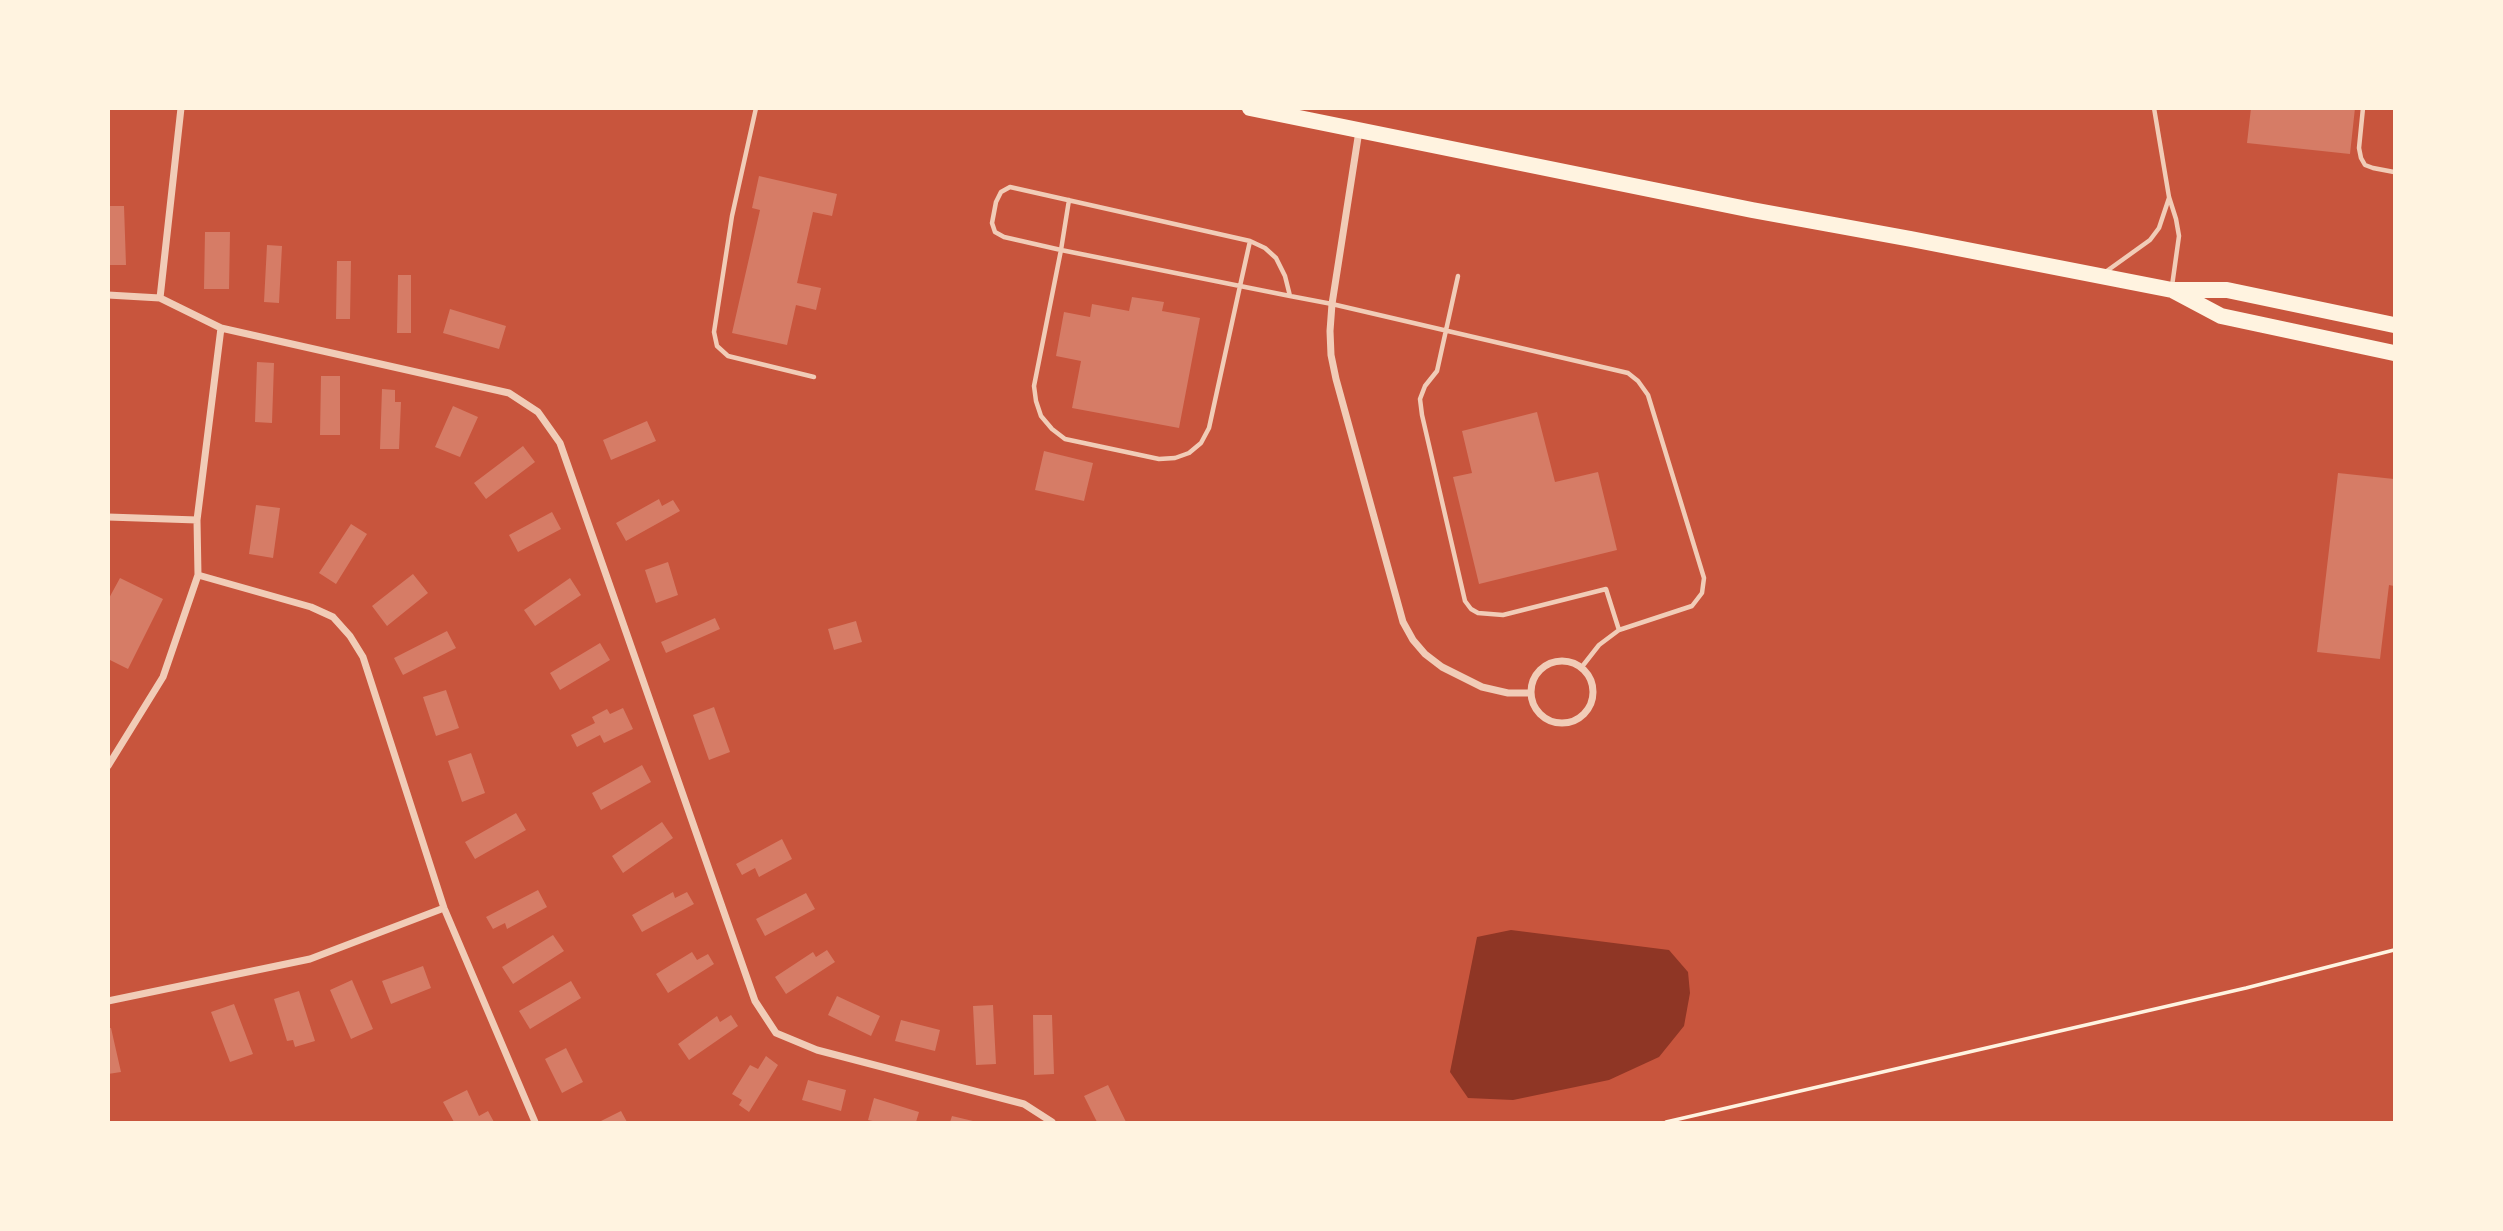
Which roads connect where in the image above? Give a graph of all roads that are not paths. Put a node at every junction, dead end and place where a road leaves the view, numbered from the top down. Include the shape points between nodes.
1 (181, 108) edge
2 (757, 108) edge
3 (1250, 108) edge
4 (2154, 108) edge
5 (2363, 108) edge
6 (1359, 131) junction
7 (2395, 172) edge
8 (2169, 197) junction
9 (1069, 200) junction
10 (1250, 241) junction
11 (1061, 250) junction
12 (2100, 275) junction
13 (1458, 276) dead end
14 (1240, 286) junction
15 (2172, 290) junction
16 (108, 295) edge
17 (1290, 296) junction
18 (160, 298) junction
19 (1332, 304) junction
20 (2395, 325) edge
21 (221, 328) junction
22 (1446, 330) junction
23 (2395, 354) edge
24 (814, 377) dead end
25 (108, 517) edge
26 (197, 520) junction
27 (198, 576) junction
28 (1619, 630) junction
29 (1581, 668) junction
30 (1531, 694) junction
31 (108, 766) edge
32 (444, 908) junction
33 (108, 1001) edge
34 (535, 1122) edge
35 (1052, 1122) edge

1 - 18 street
2 - 24 lane via 732,216 714,332 717,346 728,355
3 - 6 highway
4 - 8 lane
5 - 7 lane via 2361,158 2365,165
6 - 12 highway
6 - 19 street
8 - 12 lane via 2150,240
8 - 15 lane via 2179,236
9 - 10 lane
9 - 11 lane
9 - 11 lane via 1010,187 996,202 992,223 995,232 1004,237
10 - 14 lane
10 - 17 lane via 1276,258
11 - 14 lane
11 - 14 lane via 1034,386 1041,416 1065,439 1159,459 1189,453 1209,428
12 - 15 highway
13 - 22 lane
14 - 17 lane
15 - 20 highway via 2227,290
15 - 23 highway via 2221,316
16 - 18 street
17 - 19 lane
18 - 21 street
19 - 22 lane
19 - 30 street via 1329,331 1336,379 1404,622 1413,640 1442,667 1482,687
21 - 26 street
21 - 35 street via 509,393 538,412 560,443 755,1000 776,1033 817,1050 1024,1104
22 - 28 lane via 1437,371 1420,399 1465,601 1479,613 1503,615 1606,589
22 - 28 lane via 1628,373 1648,395 1704,578 1702,593 1692,606
25 - 26 street
26 - 27 street
27 - 31 street via 163,677
27 - 32 street via 311,607 333,617 350,636 363,657
28 - 29 lane via 1599,645
29 - 30 street via 1561,661 1552,663 1536,675
29 - 30 street via 1592,681 1593,700 1582,717 1554,722 1545,718
32 - 33 street via 310,959
32 - 34 street

